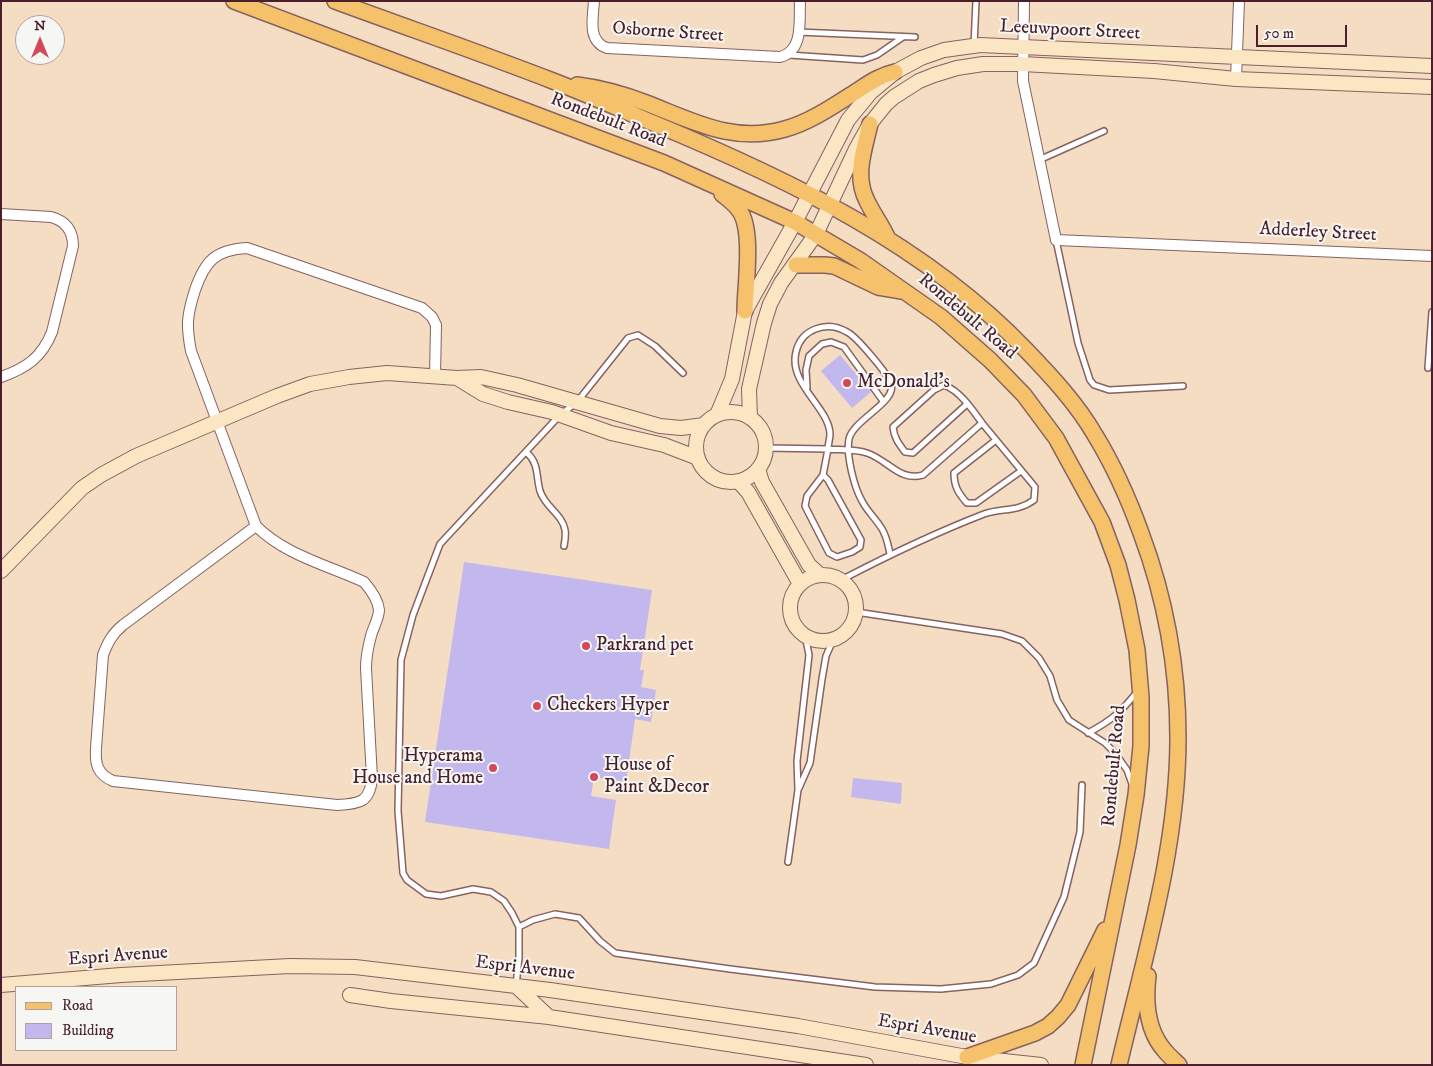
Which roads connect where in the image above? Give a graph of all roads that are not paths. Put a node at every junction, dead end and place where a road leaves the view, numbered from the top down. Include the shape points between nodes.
1 (234, 1) edge
2 (335, 1) edge
3 (360, 1) edge
4 (594, 1) edge
5 (800, 1) edge
6 (976, 1) edge
7 (1024, 1) edge
8 (1239, 1) edge
9 (798, 32) junction
10 (430, 36) junction
11 (904, 37) junction
12 (915, 37) dead end
13 (974, 46) junction
14 (1023, 47) junction
15 (784, 56) junction
16 (1237, 57) junction
17 (1022, 64) junction
18 (1432, 66) edge
19 (895, 72) junction
20 (1236, 79) junction
21 (553, 81) junction
22 (1432, 87) edge
23 (870, 124) junction
24 (1104, 131) dead end
25 (1039, 161) junction
26 (715, 187) junction
27 (809, 194) junction
28 (830, 205) junction
29 (1, 214) edge
30 (795, 222) junction
31 (816, 234) junction
32 (888, 239) junction
33 (1056, 240) junction
34 (1432, 256) edge
35 (796, 265) junction
36 (906, 292) junction
37 (744, 311) junction
38 (1432, 312) edge
39 (1428, 368) dead end
40 (682, 373) dead end
41 (435, 376) junction
42 (1, 377) edge
43 (457, 378) junction
44 (1183, 386) dead end
45 (807, 391) junction
46 (884, 401) junction
47 (577, 402) junction
48 (968, 404) junction
49 (560, 415) junction
50 (717, 415) junction
51 (750, 418) junction
52 (217, 422) junction
53 (982, 423) junction
54 (704, 425) junction
55 (996, 440) junction
56 (766, 448) junction
57 (828, 449) junction
58 (848, 451) junction
59 (527, 452) junction
60 (698, 458) junction
61 (758, 469) junction
62 (1021, 471) junction
63 (824, 475) junction
64 (738, 481) junction
65 (256, 526) junction
66 (564, 546) dead end
67 (890, 554) junction
68 (1, 572) edge
69 (820, 575) junction
70 (841, 580) junction
71 (800, 584) junction
72 (856, 612) junction
73 (805, 635) junction
74 (834, 638) junction
75 (1140, 688) junction
76 (1088, 733) junction
77 (1082, 785) dead end
78 (798, 790) junction
79 (1136, 795) junction
80 (788, 862) dead end
81 (1113, 914) junction
82 (1154, 917) junction
83 (519, 927) junction
84 (1, 985) edge
85 (516, 986) junction
86 (350, 995) dead end
87 (549, 1017) junction
88 (968, 1057) junction
89 (866, 1065) edge
90 (1041, 1065) edge
91 (1083, 1065) edge
92 (1119, 1065) edge
93 (1179, 1065) edge

1 - 26 main road, Rondebult Road via 655,159
2 - 10 main road, Rondebult Road
3 - 10 main road
4 - 15 street, Osborne Street via 593,33 596,41 607,48
5 - 9 street
6 - 13 lane
7 - 14 street
8 - 16 street
9 - 11 lane
9 - 15 street via 796,46
10 - 21 main road, Rondebult Road
11 - 12 lane
11 - 15 lane via 863,60
13 - 14 street, Leeuwpoort Street
13 - 19 street, Leeuwpoort Street via 928,55
14 - 16 street, Leeuwpoort Street
14 - 17 street
16 - 18 street, Leeuwpoort Street
16 - 20 street
17 - 20 street, Leeuwpoort Street
17 - 23 street, Leeuwpoort Street via 983,64 934,75 905,88
17 - 25 street
19 - 21 main road via 878,78 796,125 761,134 735,134 713,129 621,94
19 - 27 street, Leeuwpoort Street via 871,92 848,120
20 - 22 street, Leeuwpoort Street
21 - 27 main road, Rondebult Road via 696,141
23 - 28 street, Leeuwpoort Street
23 - 32 main road via 860,180 867,202
24 - 25 lane
25 - 33 street
26 - 30 main road, Rondebult Road
26 - 37 main road via 740,211 744,220 748,242
27 - 28 main road, Rondebult Road
27 - 30 street, Leeuwpoort Street
28 - 31 street, Leeuwpoort Street
28 - 32 main road, Rondebult Road
29 - 42 street via 58,219 71,232 73,246 47,344 33,361
30 - 31 main road, Rondebult Road
30 - 37 street, Leeuwpoort Street
31 - 35 street, Leeuwpoort Street
31 - 36 main road, Rondebult Road
32 - 82 main road, Rondebult Road via 970,298 1051,375 1095,434 1131,505 1164,603 1177,700 1175,801
33 - 34 street, Adderley Street
33 - 44 lane via 1078,343 1094,385 1109,390
35 - 36 main road via 834,266 878,287
35 - 51 street, Leeuwpoort Street via 781,283 764,323 749,390
36 - 75 main road, Rondebult Road via 941,317 990,360 1024,395 1060,446 1102,522 1118,564 1137,650
37 - 50 street, Leeuwpoort Street via 732,379
38 - 39 lane
40 - 47 lane via 655,346 638,335 628,338
41 - 43 street
41 - 52 street via 387,373 310,384
41 - 52 street via 436,325 422,308 260,251 234,248 222,252 203,269 187,322 191,351
43 - 47 street via 482,376
43 - 49 street via 483,394
45 - 46 lane via 808,356 822,344 831,342 844,347
45 - 46 lane via 795,370 796,350 809,332 816,328 835,327 848,332 886,373 892,390
45 - 57 lane via 827,423 830,433
46 - 58 lane via 854,428
47 - 49 lane
47 - 54 street via 660,426
48 - 48 lane via 913,452 906,452 894,435 893,428 934,390 944,385 953,388
48 - 53 lane
49 - 59 lane
49 - 60 street
50 - 51 street via 732,412
50 - 54 street
51 - 56 street via 763,432
52 - 65 street
52 - 68 street via 136,456 82,488
53 - 55 lane
53 - 58 lane via 923,475 914,478 865,452
54 - 60 street via 697,438
55 - 62 lane
55 - 62 lane via 954,473 954,482 962,497 967,503 976,503
56 - 57 lane
56 - 61 street
57 - 58 lane
57 - 63 lane
58 - 67 lane via 855,485 862,502 882,529
59 - 66 lane via 534,458 545,504 564,524
59 - 83 lane via 440,544 401,660 398,802 402,866 407,880 426,894 441,896 473,889 491,892 504,901
60 - 64 street via 703,468 715,478
61 - 64 street
61 - 69 street via 762,482 809,565
62 - 67 lane via 1034,487 1034,500 1026,506 986,513
63 - 63 lane via 807,496 804,506 829,553 837,557 860,547 861,540
64 - 71 street via 748,492
65 - 65 street via 284,547 364,582 376,598 379,611 366,656 372,778 371,790 360,802 337,805 113,781 98,770 95,760 103,655 108,641 123,624
67 - 70 lane
69 - 70 street
69 - 71 street
70 - 72 street via 854,597
71 - 73 street via 792,597 790,611 795,625
72 - 74 street via 846,631
72 - 76 lane via 1002,634 1022,641 1039,658 1050,676 1057,700 1069,720
73 - 74 street via 819,640
73 - 78 lane via 809,656 797,761
74 - 78 lane via 823,671 810,763
75 - 76 lane via 1120,713
75 - 79 main road, Rondebult Road via 1141,746
76 - 79 lane via 1116,753 1127,770
77 - 83 lane via 1080,832 1064,897 1034,963 1018,975 991,984 941,989 875,986 614,953 579,918 555,914
78 - 80 lane
79 - 81 main road, Rondebult Road
81 - 88 main road via 1068,1005 1058,1017 1036,1033
81 - 91 main road, Rondebult Road
82 - 92 main road, Rondebult Road
82 - 93 main road via 1147,1001 1155,1034 1164,1050
83 - 85 lane
84 - 85 street, Espri Avenue via 290,966 355,967
85 - 87 street
85 - 88 street, Espri Avenue via 798,1026
86 - 87 street
87 - 89 street
88 - 90 street, Espri Avenue

